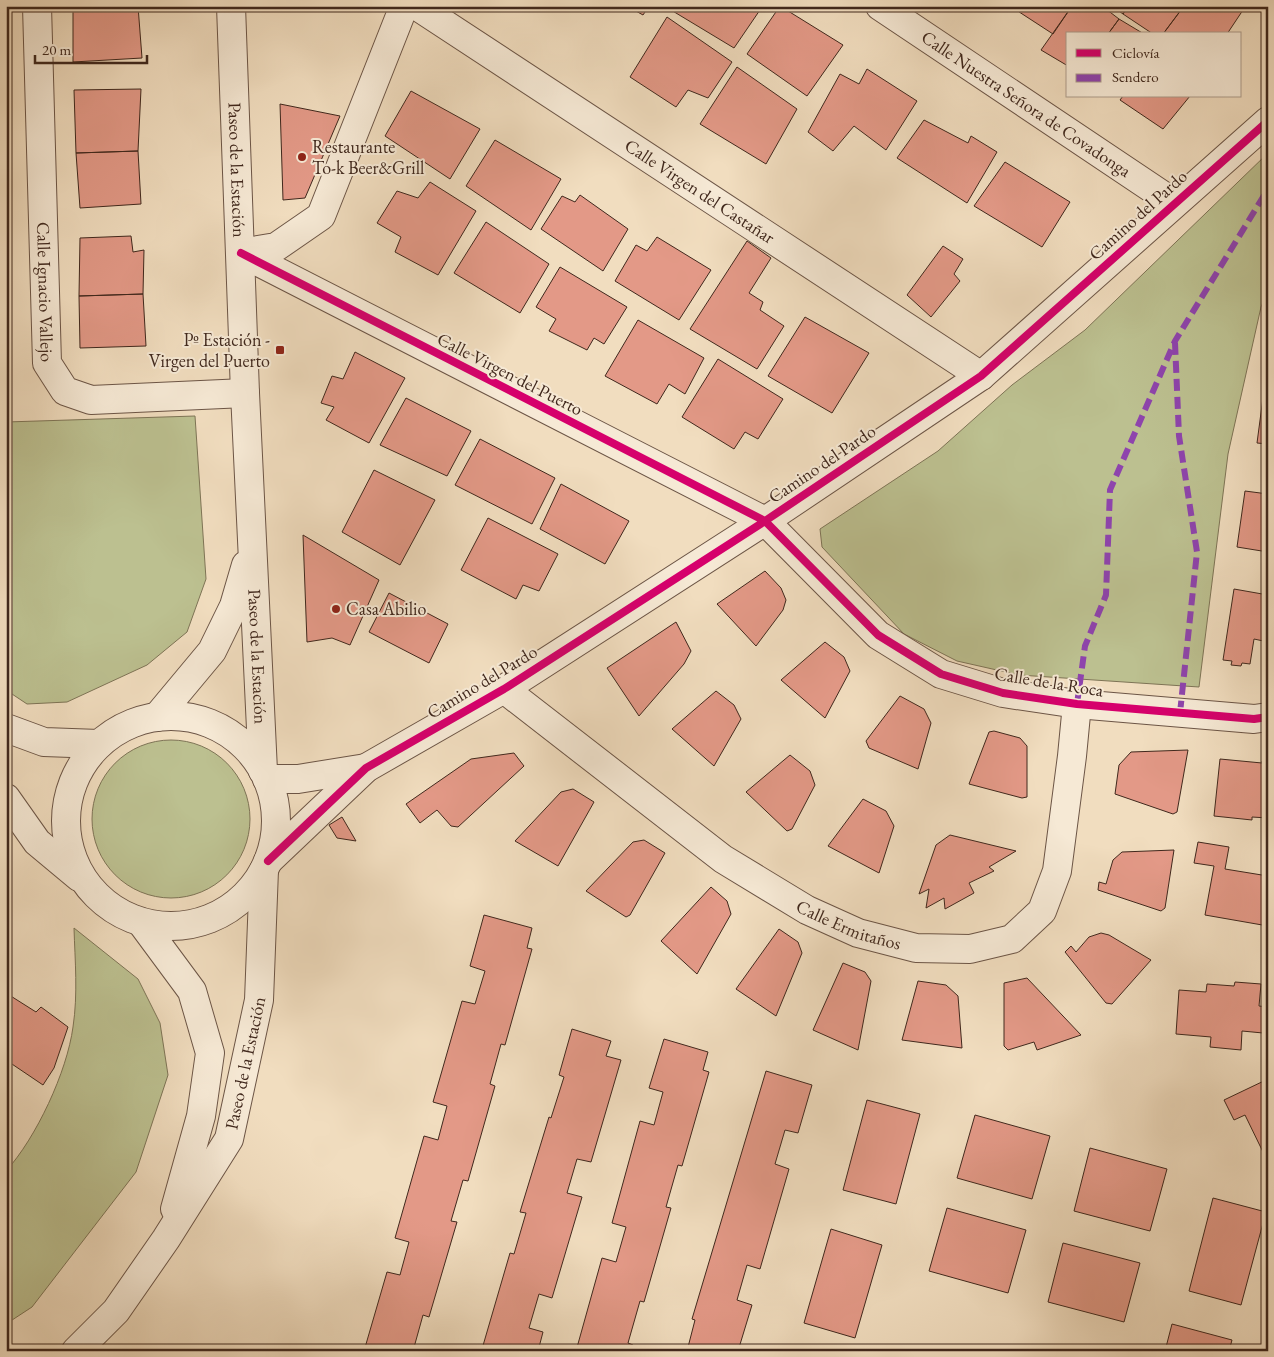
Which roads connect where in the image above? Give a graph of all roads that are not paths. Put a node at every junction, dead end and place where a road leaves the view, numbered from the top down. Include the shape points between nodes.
1 (38, 6) edge
2 (231, 6) edge
3 (404, 6) edge
4 (417, 6) edge
5 (880, 6) edge
6 (1268, 121) edge
7 (1174, 203) junction
8 (241, 253) junction
9 (981, 376) junction
10 (245, 393) junction
11 (765, 521) junction
12 (252, 543) junction
13 (504, 690) junction
14 (1076, 704) junction
15 (157, 717) junction
16 (1268, 717) edge
17 (6, 728) edge
18 (99, 744) junction
19 (366, 768) junction
20 (265, 775) junction
21 (6, 798) edge
22 (266, 866) junction
23 (83, 880) junction
24 (141, 922) junction
25 (166, 1239) junction
26 (76, 1351) edge

1 - 10 street, Calle Ignacio Vallejo via 47,364 65,391 91,400
2 - 8 street, Paseo de la Estación
3 - 8 street via 321,216 276,247
4 - 9 street, Calle Virgen del Castañar
5 - 7 street, Calle Nuestra Señora de Covadonga
6 - 7 street, Camino del Pardo
7 - 9 street, Camino del Pardo
8 - 10 street, Paseo de la Estación
8 - 11 street, Calle Virgen del Puerto
9 - 11 street, Camino del Pardo
10 - 12 street, Paseo de la Estación
11 - 13 street, Camino del Pardo
11 - 14 street, Calle de la Roca via 878,635 941,674 1003,693
12 - 15 street, Paseo de la Estación via 234,606 212,651
12 - 20 street, Paseo de la Estación
13 - 14 street, Calle Ermitaños via 722,860 806,910 858,933 916,948 970,949 1012,938 1042,912 1057,871
13 - 19 street, Camino del Pardo
14 - 16 street, Calle de la Roca via 1254,719
15 - 18 street via 116,731
15 - 20 street via 183,716 207,722 230,734 249,750
17 - 18 street via 44,742
18 - 23 street via 80,767 68,795 65,824 70,853
19 - 20 street, Camino del Pardo via 298,779
19 - 22 street, Camino del Pardo
20 - 22 street via 275,806 275,834
21 - 23 street via 37,842
22 - 24 street via 233,906 210,918 184,925
22 - 25 street, Paseo de la Estación via 259,1000 229,1139
23 - 24 street via 103,902
24 - 25 street, Paseo de la Estación via 192,992 210,1053 201,1116
25 - 26 street, Paseo de la Estación via 116,1311

